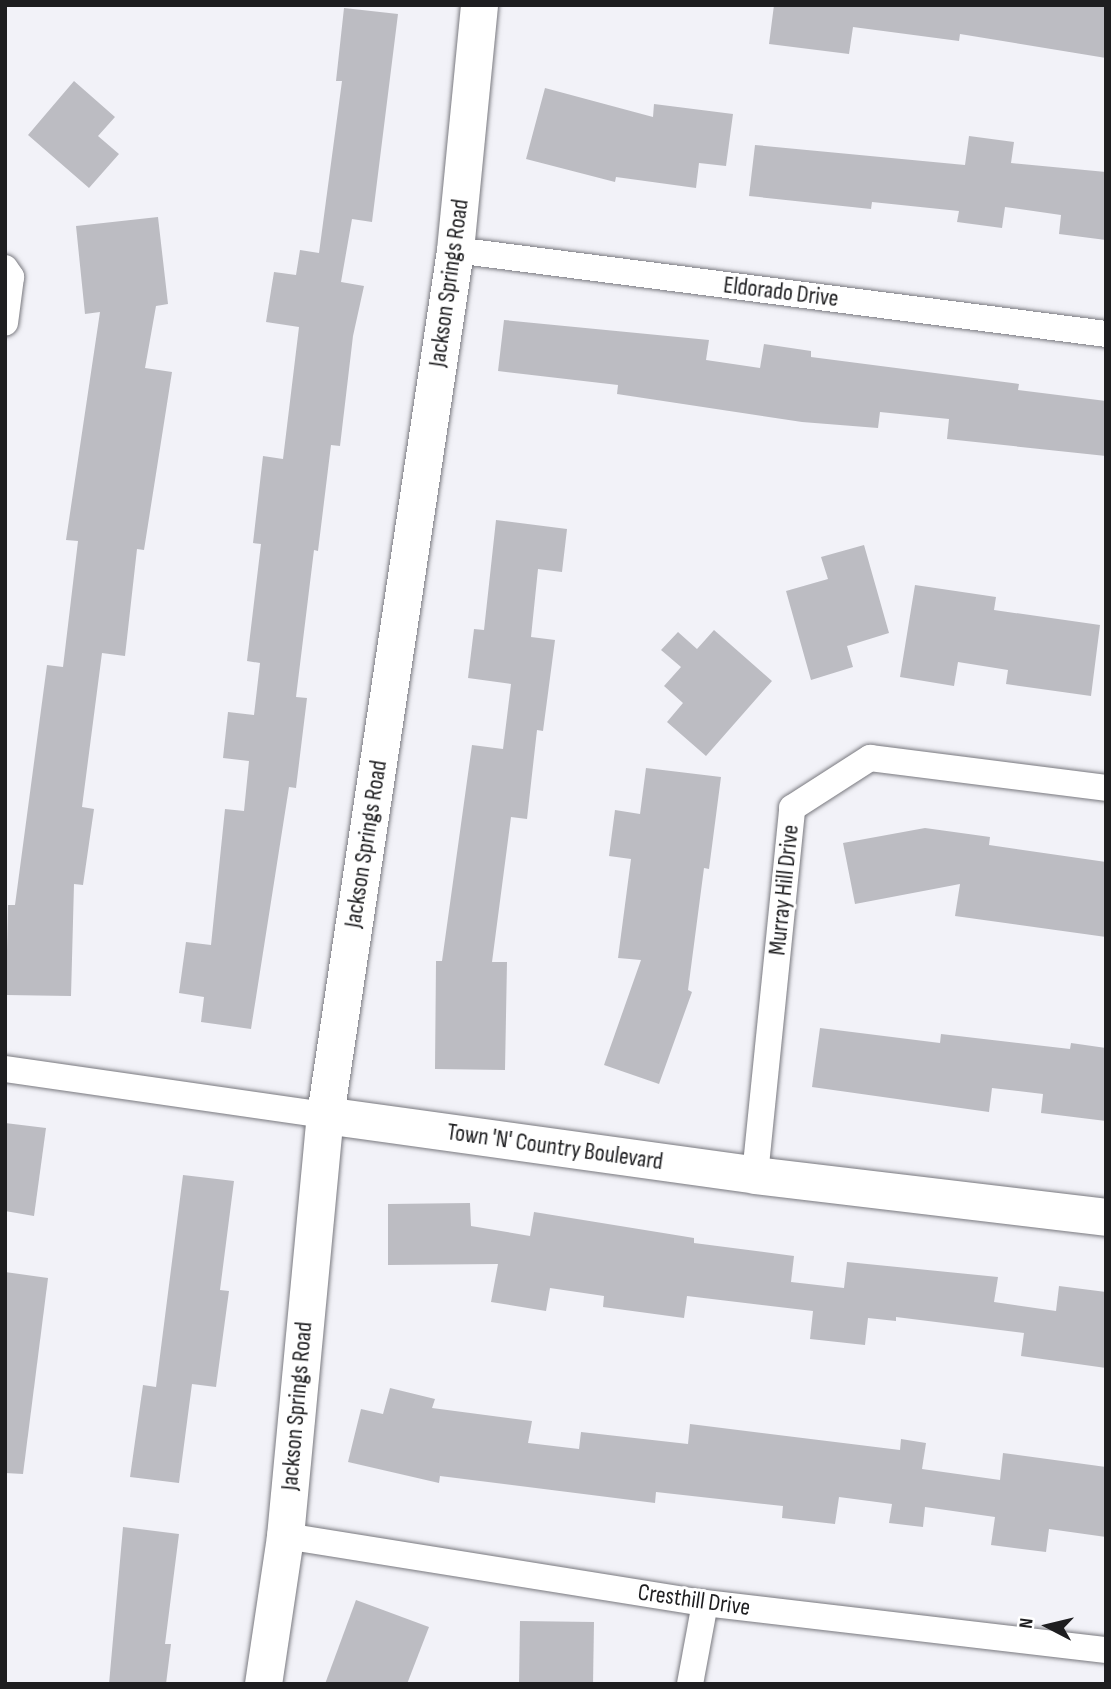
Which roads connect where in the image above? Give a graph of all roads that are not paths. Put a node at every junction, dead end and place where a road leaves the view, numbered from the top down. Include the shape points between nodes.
1 (479, 5) edge
2 (455, 250) junction
3 (5, 268) edge
4 (5, 323) edge
5 (1106, 334) edge
6 (1106, 788) edge
7 (5, 1069) edge
8 (325, 1115) junction
9 (755, 1175) junction
10 (1106, 1217) edge
11 (285, 1536) junction
12 (705, 1603) junction
13 (1106, 1650) edge
14 (263, 1684) edge
15 (690, 1684) edge

1 - 2 street, Jackson Springs Road
2 - 5 street, Eldorado Drive
2 - 8 street, Jackson Springs Road
3 - 4 street via 12,277
6 - 9 street, Murray Hill Drive via 870,758 792,808
7 - 8 street, Town 'N' Country Boulevard
8 - 9 street, Town 'N' Country Boulevard
8 - 11 street, Jackson Springs Road
9 - 10 street, Town 'N' Country Boulevard
11 - 12 street, Cresthill Drive
11 - 14 street, Jackson Springs Road
12 - 13 street, Cresthill Drive
12 - 15 street

